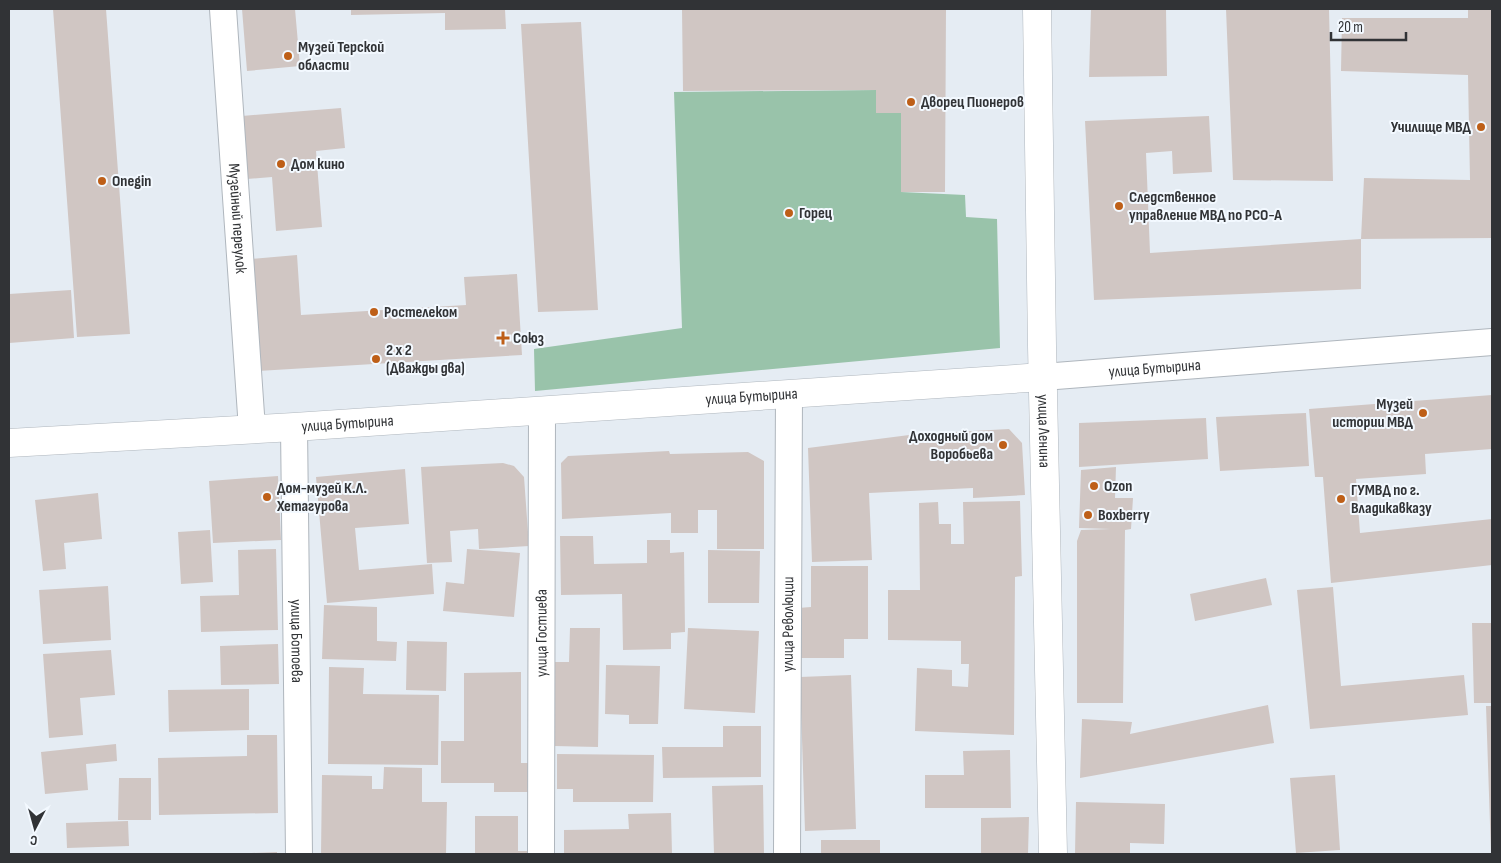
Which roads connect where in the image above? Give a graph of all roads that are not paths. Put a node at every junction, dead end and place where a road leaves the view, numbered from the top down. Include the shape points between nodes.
1 (223, 9) edge
2 (1037, 9) edge
3 (1492, 342) edge
4 (1043, 376) junction
5 (789, 394) junction
6 (542, 410) junction
7 (294, 427) junction
8 (252, 429) junction
9 (9, 443) edge
10 (299, 854) edge
11 (541, 854) edge
12 (787, 854) edge
13 (1053, 854) edge

1 - 8 street, Музейный переулок
2 - 4 main road, улица Ленина
3 - 4 street, улица Бутырина
4 - 5 main road, улица Бутырина
4 - 13 main road, улица Ленина
5 - 6 main road, улица Бутырина
5 - 12 street, улица Революции
6 - 7 main road, улица Бутырина
6 - 11 street, улица Гостиева
7 - 8 main road, улица Бутырина
7 - 10 street, улица Ботоева
8 - 9 main road, улица Бутырина

